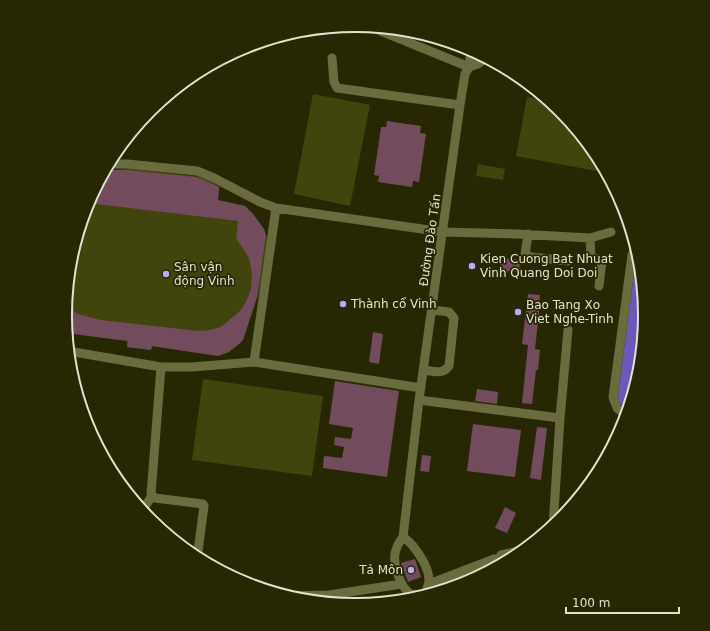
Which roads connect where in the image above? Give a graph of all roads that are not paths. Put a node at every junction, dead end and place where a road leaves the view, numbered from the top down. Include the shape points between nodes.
1 (390, 34) edge
2 (470, 57) edge
3 (332, 58) dead end
4 (481, 62) edge
5 (469, 67) junction
6 (460, 105) junction
7 (115, 164) edge
8 (276, 208) junction
9 (443, 232) junction
10 (611, 232) dead end
11 (528, 234) junction
12 (590, 238) junction
13 (632, 255) edge
14 (568, 261) dead end
15 (599, 286) dead end
16 (432, 310) junction
17 (568, 330) dead end
18 (74, 352) edge
19 (254, 362) junction
20 (161, 367) junction
21 (423, 370) junction
22 (421, 388) junction
23 (419, 400) junction
24 (621, 412) edge
25 (560, 418) junction
26 (152, 496) junction
27 (145, 505) edge
28 (554, 517) edge
29 (403, 537) junction
30 (198, 552) edge
31 (510, 553) edge
32 (502, 558) edge
33 (499, 560) edge
34 (402, 584) junction
35 (429, 584) junction
36 (427, 589) edge
37 (411, 594) edge
38 (313, 596) edge

1 - 5 street
2 - 5 street, Đường Đào Tấn
3 - 6 street via 337,88
4 - 5 street
5 - 6 street, Đường Đào Tấn via 465,74
6 - 9 street, Đường Đào Tấn
7 - 8 street via 197,171
8 - 9 street
8 - 19 street
9 - 11 street
9 - 16 street, Đường Đào Tấn
10 - 12 street
11 - 12 street
11 - 14 street via 525,255
12 - 15 street via 591,259 602,261
13 - 24 street via 613,397 617,408
16 - 21 street, Đường Đào Tấn
16 - 21 street via 449,312 454,318 449,366 440,372
17 - 25 street
18 - 20 street
19 - 20 street
19 - 22 street
20 - 26 street
21 - 22 street, Đường Đào Tấn
22 - 23 street, Đường Đào Tấn
23 - 25 street
23 - 29 street, Đường Đào Tấn
25 - 28 street
26 - 27 street
26 - 30 street via 203,504
29 - 34 street, Đường Đào Tấn via 395,554 395,563
29 - 35 street via 410,541 420,556
31 - 32 street via 501,555
33 - 35 street via 494,559
34 - 37 street, Đường Đào Tấn
34 - 38 street
35 - 36 street

